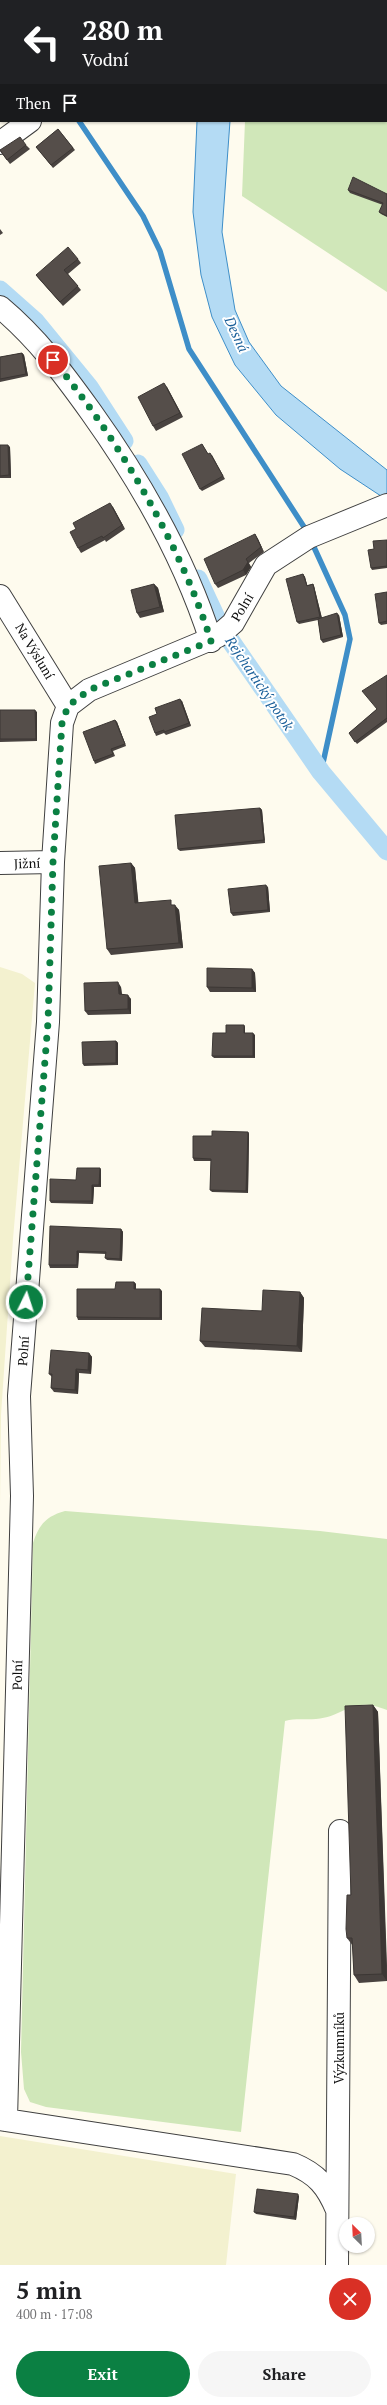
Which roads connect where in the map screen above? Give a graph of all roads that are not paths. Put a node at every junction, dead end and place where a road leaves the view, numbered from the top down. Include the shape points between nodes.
1 (29, 122) edge
2 (0, 143) edge
3 (0, 307) edge
4 (386, 506) edge
5 (0, 596) edge
6 (221, 634) junction
7 (68, 706) junction
8 (53, 862) junction
9 (0, 864) edge
10 (340, 1831) dead end
11 (3, 2119) edge
12 (338, 2214) junction
13 (337, 2265) edge

1 - 2 street
3 - 6 street via 27,330 61,370 145,492 200,607
4 - 6 street, Polní via 309,537 266,565
5 - 7 street, Na Výsluní
6 - 7 street via 89,690
7 - 8 street, Polní via 62,723
8 - 9 street, Jižní
8 - 11 street, Polní via 48,1022 19,1396 22,1496
10 - 12 street, Výzkumníků
11 - 12 street via 293,2164 308,2170 322,2181
12 - 13 street, Výzkumníků

